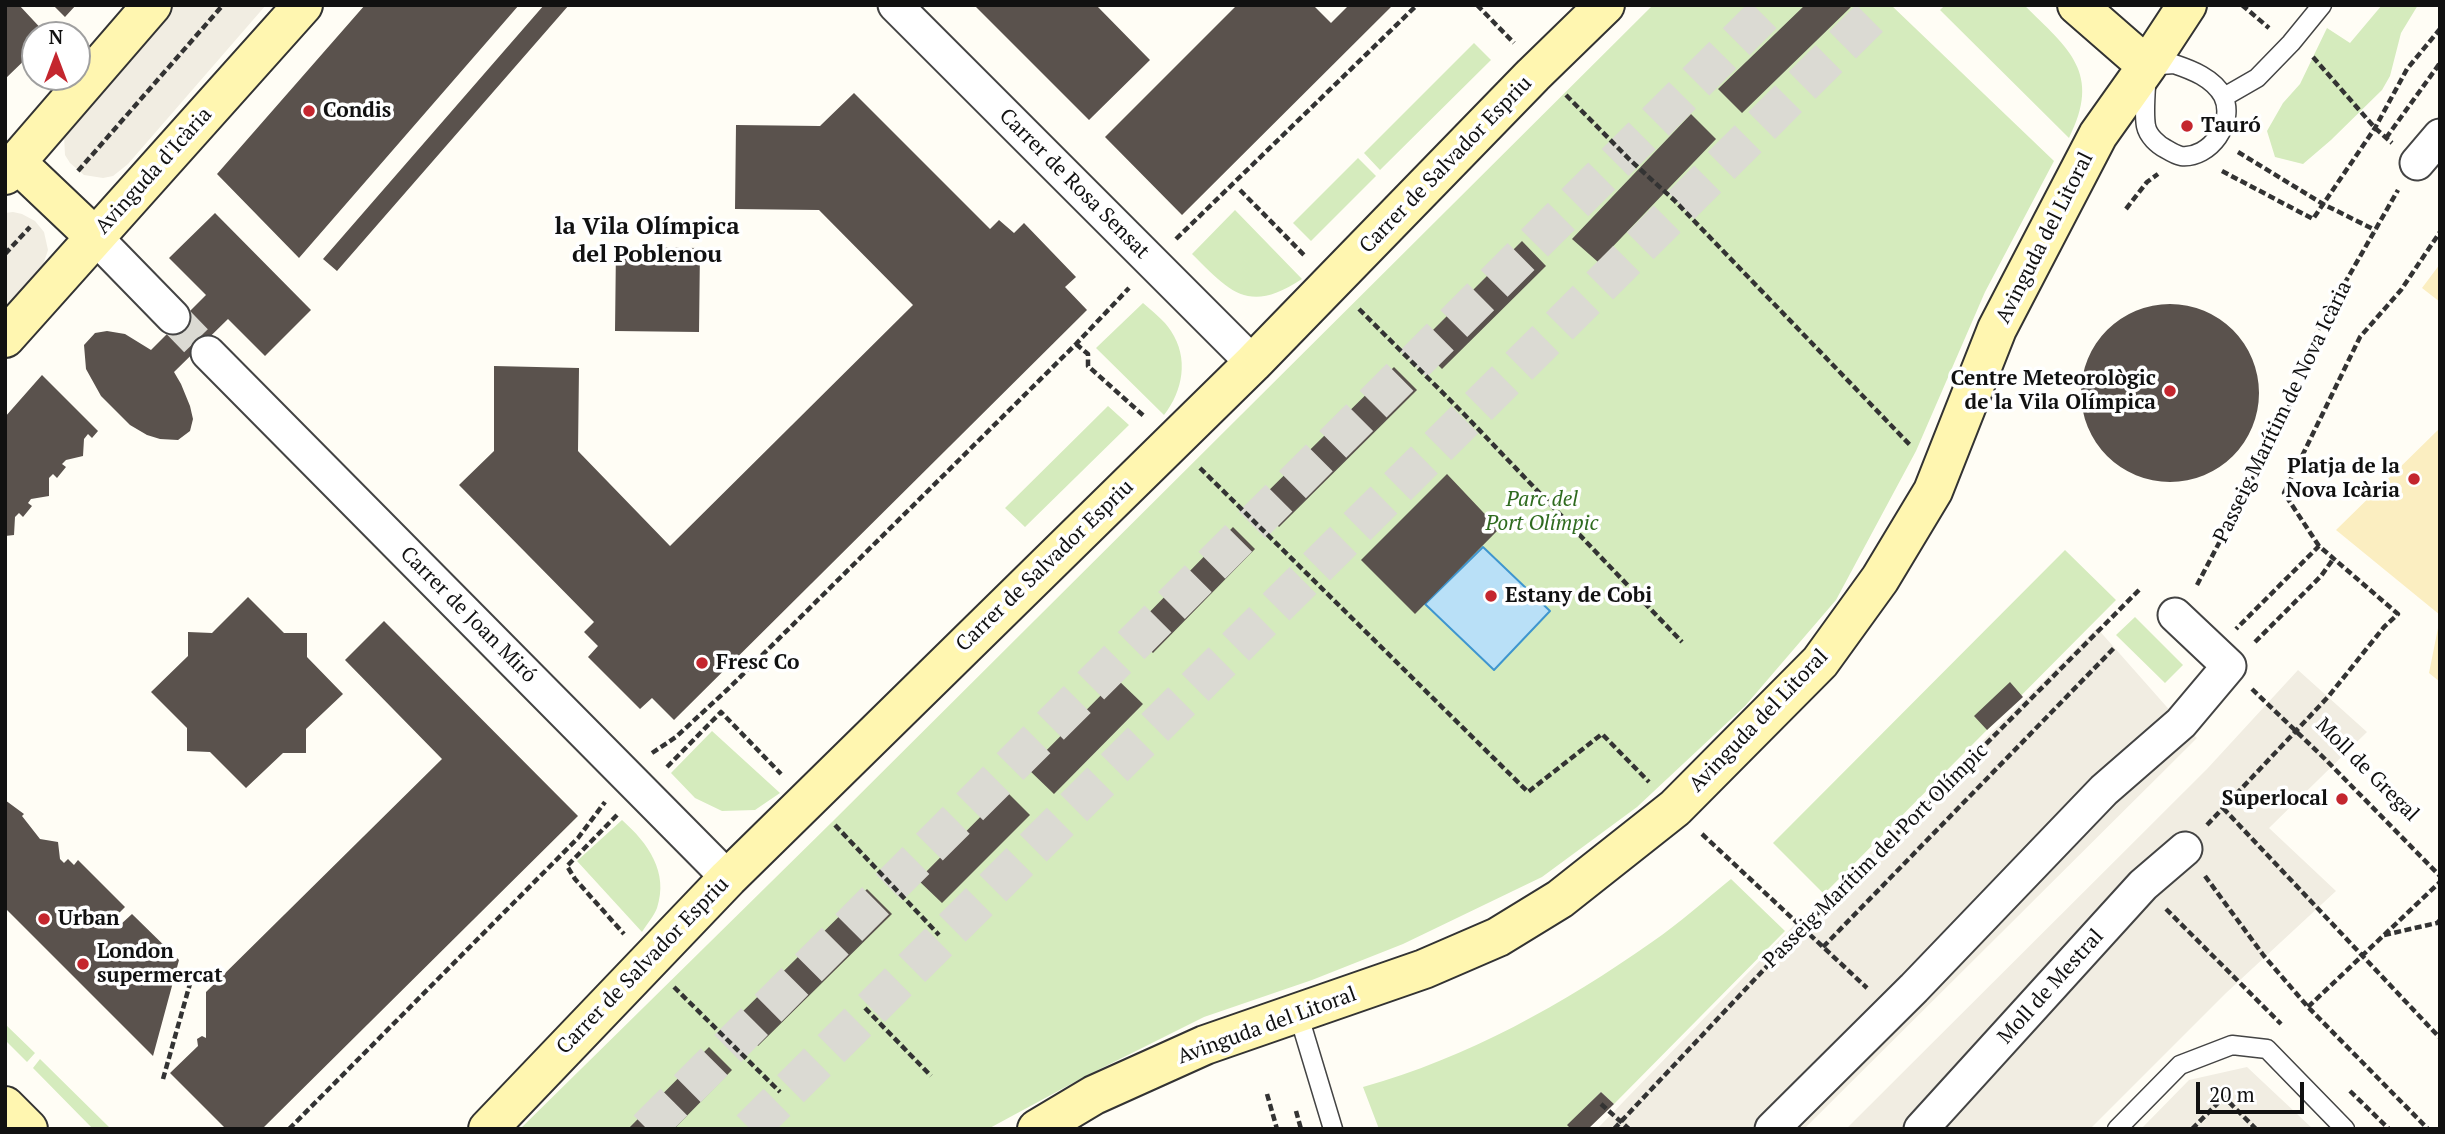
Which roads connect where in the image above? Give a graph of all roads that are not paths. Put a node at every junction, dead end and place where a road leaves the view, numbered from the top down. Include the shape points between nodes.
1 (152, 5) edge
2 (303, 5) edge
3 (895, 5) edge
4 (1605, 5) edge
5 (2077, 5) edge
6 (2187, 5) edge
7 (2322, 5) edge
8 (2147, 66) junction
9 (2224, 97) junction
10 (2440, 136) edge
11 (9, 163) edge
12 (2417, 163) road end
13 (95, 237) junction
14 (173, 317) tunnel mouth
15 (5, 338) edge
16 (208, 352) tunnel mouth
17 (1253, 363) junction
18 (2175, 615) dead end
19 (2183, 852) road end
20 (728, 878) junction
21 (1298, 1013) junction
22 (5, 1106) edge
23 (28, 1129) edge
24 (488, 1129) edge
25 (1037, 1129) edge
26 (1333, 1129) edge
27 (1772, 1129) edge
28 (1922, 1129) edge
29 (2117, 1129) edge
30 (2345, 1129) edge

1 - 11 main road
2 - 13 main road, Avinguda d'Icària
3 - 17 street, Carrer de Rosa Sensat
4 - 17 main road, Carrer de Salvador Espriu
5 - 8 main road
6 - 8 main road, Avinguda del Litoral
7 - 9 lane via 2257,78
8 - 9 lane via 2174,64 2188,69 2215,85
8 - 9 lane via 2146,126 2159,146 2179,156 2203,152 2216,138 2226,118
8 - 21 main road, Avinguda del Litoral via 2098,135 1997,329 1933,491 1881,579 1820,662 1675,808 1560,899 1498,937 1424,969
10 - 12 street
11 - 13 main road
13 - 14 street
13 - 15 main road, Avinguda d'Icària
16 - 20 street, Carrer de Joan Miró
17 - 20 main road, Carrer de Salvador Espriu
18 - 27 street via 2229,666 2181,723 2104,790
19 - 28 street, Moll de Mestral via 2143,886
20 - 24 main road, Carrer de Salvador Espriu
21 - 25 main road, Avinguda del Litoral via 1205,1045 1094,1095
21 - 26 lane
22 - 23 main road
29 - 30 lane via 2180,1065 2232,1045 2267,1049

